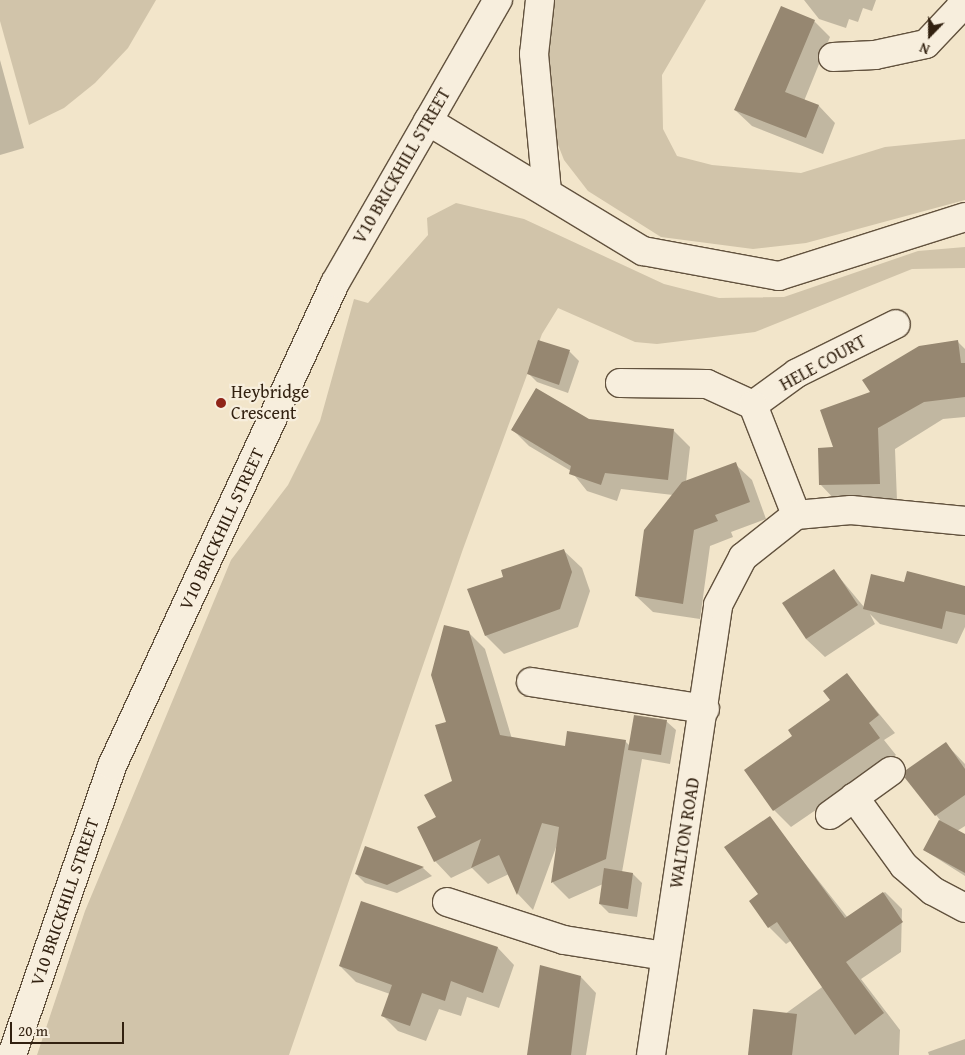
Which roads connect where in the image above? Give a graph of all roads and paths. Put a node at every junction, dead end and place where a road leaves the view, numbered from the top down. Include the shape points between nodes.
1 (498, 0) edge
2 (540, 0) edge
3 (962, 0) edge
4 (832, 57) dead end
5 (428, 121) junction
6 (547, 192) junction
7 (965, 217) edge
8 (896, 324) dead end
9 (620, 383) dead end
10 (753, 405) junction
11 (796, 515) junction
12 (965, 521) edge
13 (531, 682) dead end
14 (705, 709) junction
15 (891, 771) dead end
16 (854, 797) junction
17 (830, 814) dead end
18 (447, 902) dead end
19 (965, 908) edge
20 (665, 956) junction
21 (12, 1055) edge
22 (651, 1055) edge

1 - 5 street, V10 BRICKHILL STREET
2 - 6 street via 534,54
3 - 4 street via 960,7 926,44 875,55
5 - 6 street
5 - 21 street, V10 BRICKHILL STREET via 335,283 112,766
6 - 7 street via 643,251 780,276
8 - 10 street, HELE COURT via 797,373
9 - 10 street via 707,384
10 - 11 street
11 - 12 street via 851,510
11 - 14 street, WALTON ROAD via 743,557 718,605
13 - 14 street
14 - 20 street, WALTON ROAD
15 - 16 street
16 - 17 street
16 - 19 street via 904,866 933,891
18 - 20 street via 564,940
20 - 22 street, WALTON ROAD

